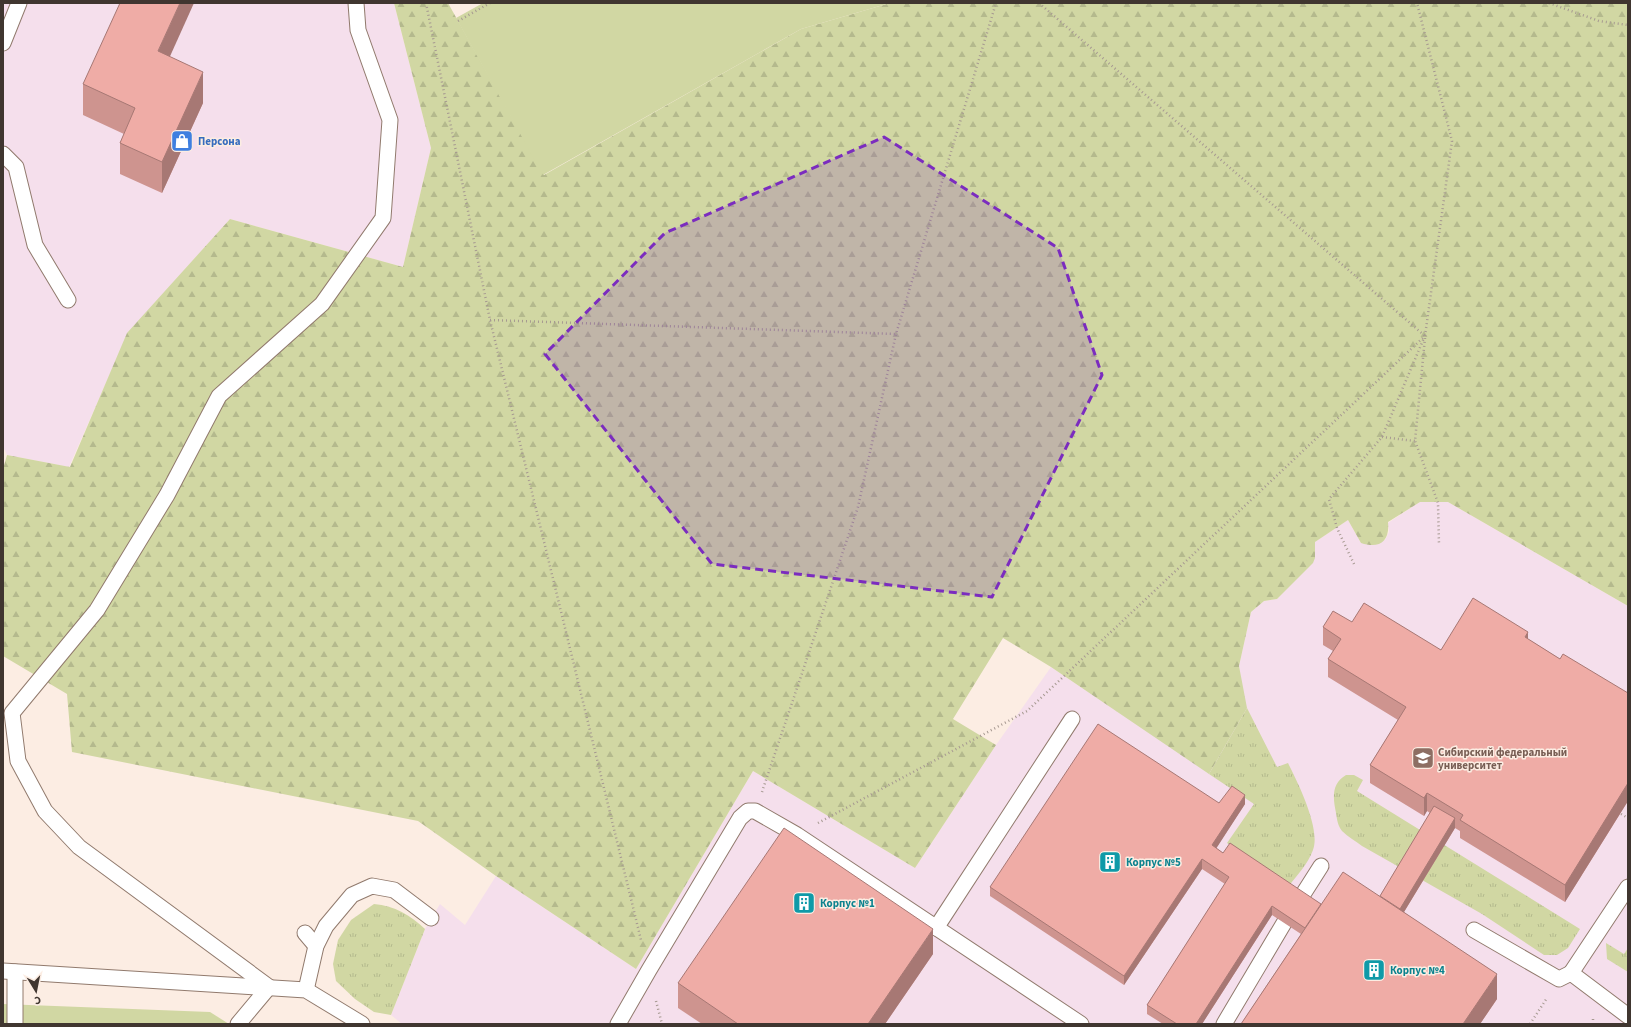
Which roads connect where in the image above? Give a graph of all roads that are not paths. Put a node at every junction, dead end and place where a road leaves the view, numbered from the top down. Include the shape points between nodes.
1 (20, 3) edge
2 (356, 3) edge
3 (3, 43) edge
4 (3, 154) edge
5 (68, 300) dead end
6 (7, 710) edge
7 (1072, 719) dead end
8 (1321, 866) dead end
9 (1628, 887) edge
10 (1300, 899) edge
11 (431, 918) dead end
12 (1284, 923) edge
13 (936, 928) junction
14 (1474, 930) dead end
15 (305, 933) dead end
16 (316, 946) junction
17 (9, 972) edge
18 (1565, 976) junction
19 (269, 987) junction
20 (306, 990) junction
21 (1628, 1016) edge
22 (15, 1024) edge
23 (238, 1024) edge
24 (362, 1024) edge
25 (618, 1024) edge
26 (1081, 1024) edge
27 (1224, 1024) edge

1 - 3 lane
2 - 6 lane via 358,30 390,120 383,218 322,304 219,396 167,495 97,610 39,682
4 - 5 lane via 16,167 35,245
6 - 19 lane via 18,761 45,811 74,842
7 - 13 lane
8 - 10 lane
9 - 18 lane
11 - 16 lane via 394,890 372,886 352,895 326,926
12 - 27 lane
13 - 25 lane via 797,835 755,811 748,811 740,818
13 - 26 lane
14 - 18 lane
15 - 16 lane
16 - 20 lane
17 - 19 lane
17 - 22 lane
18 - 21 lane
19 - 20 lane
19 - 23 lane
20 - 24 lane

